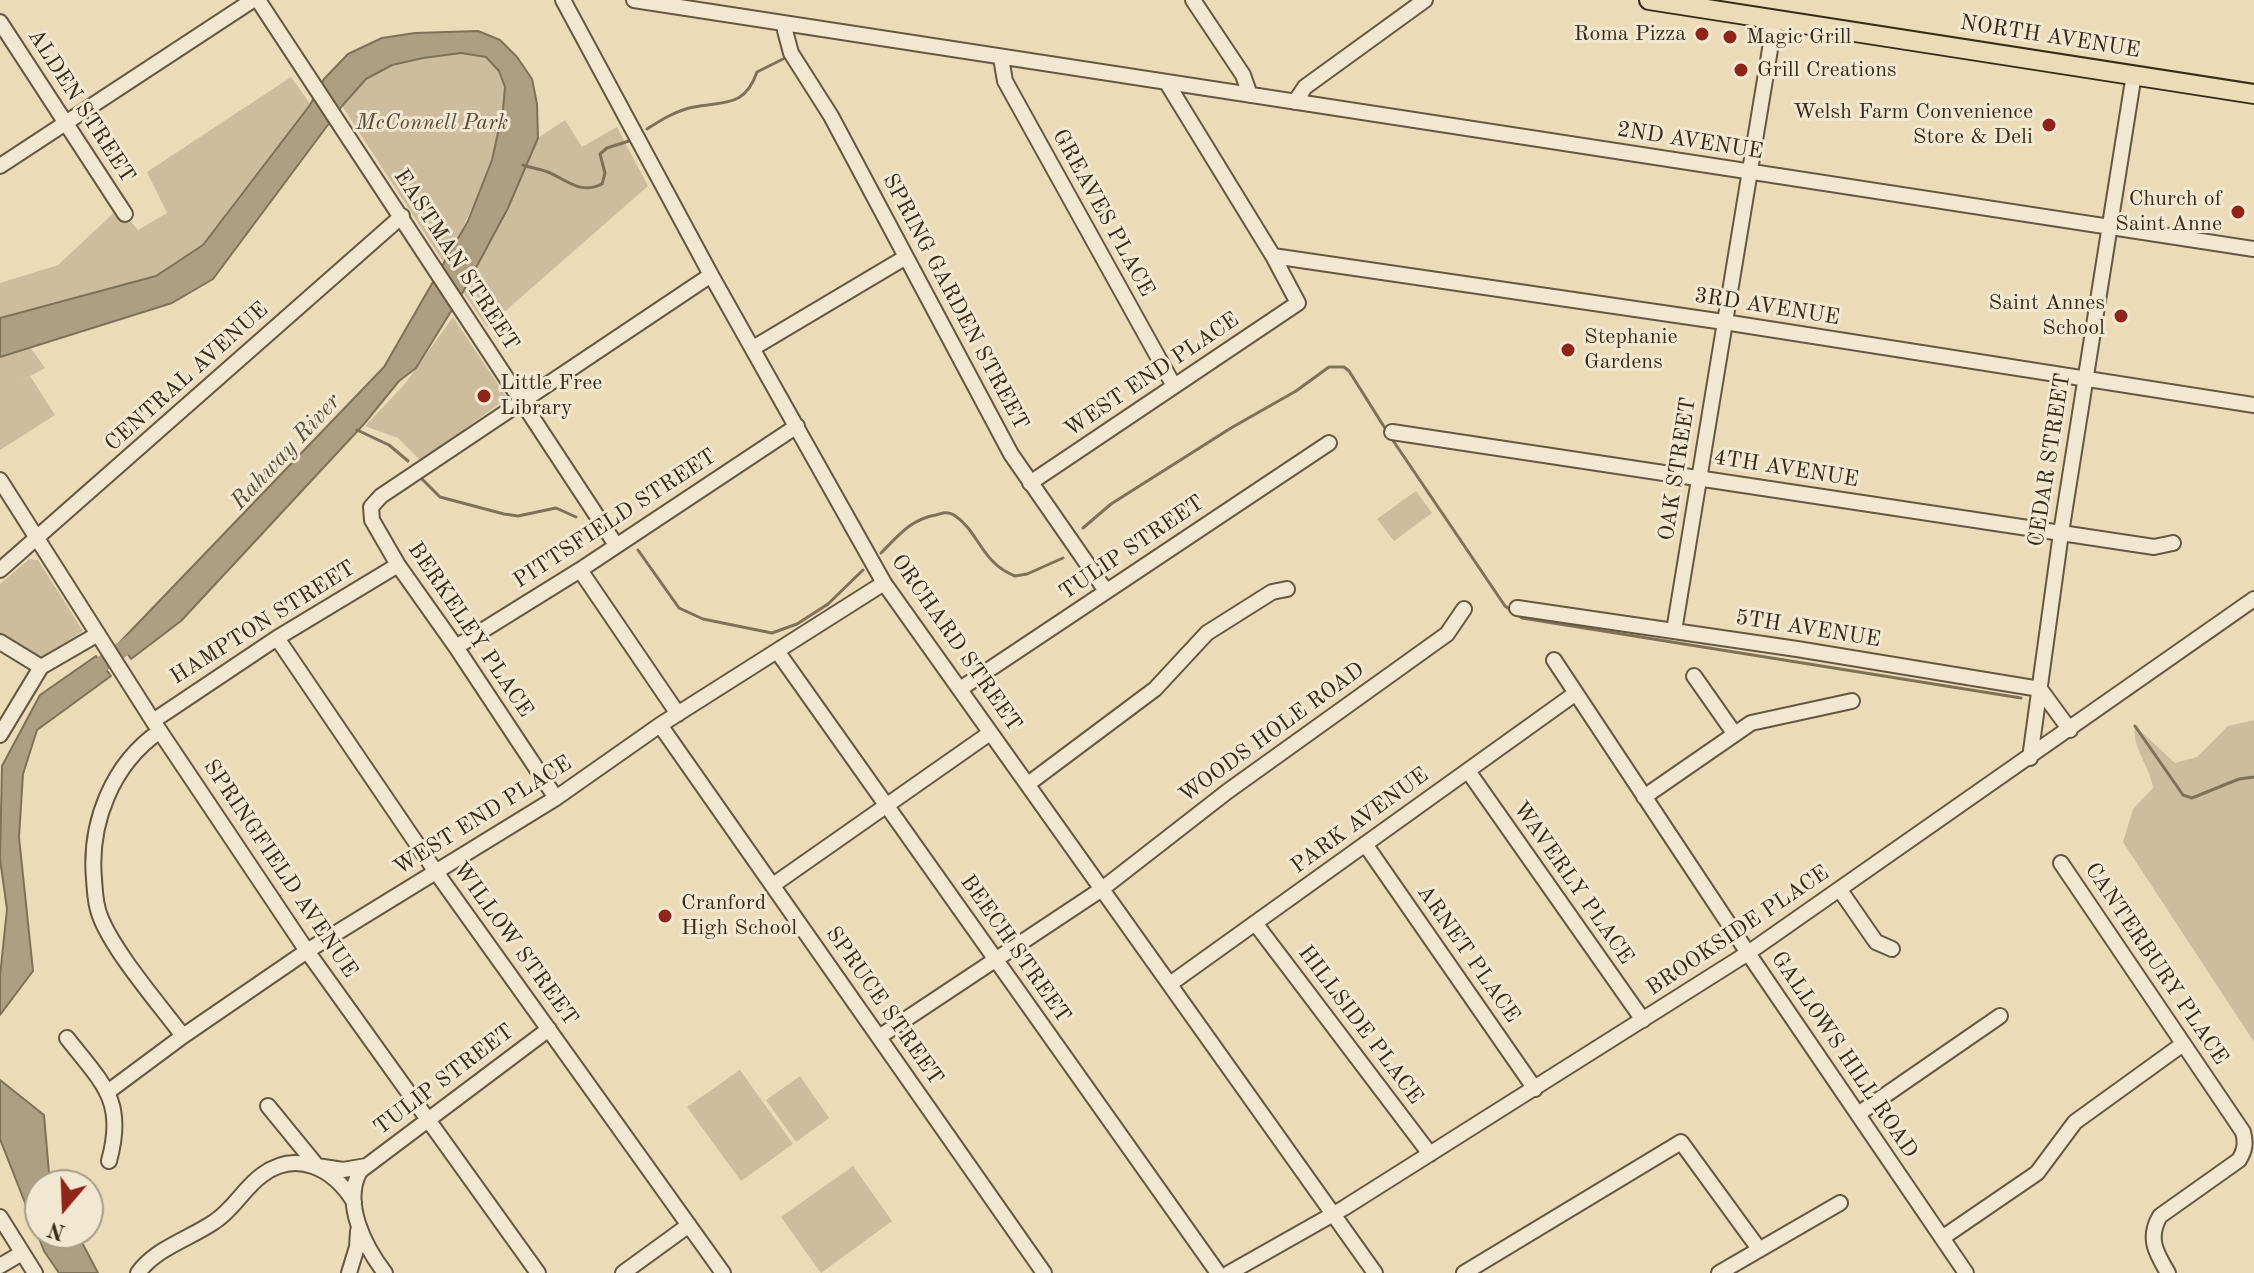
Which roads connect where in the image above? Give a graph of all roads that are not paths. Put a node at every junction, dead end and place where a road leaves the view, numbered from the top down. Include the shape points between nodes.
1 (256, 0) edge
2 (563, 0) edge
3 (634, 0) edge
4 (1193, 0) edge
5 (1425, 0) edge
6 (1649, 0) edge
7 (1775, 19) junction
8 (0, 22) edge
9 (783, 23) junction
10 (1001, 58) junction
11 (2134, 74) junction
12 (1167, 83) junction
13 (2254, 94) edge
14 (1250, 95) junction
15 (1295, 102) junction
16 (66, 123) junction
17 (0, 166) edge
18 (1750, 173) junction
19 (125, 214) dead end
20 (402, 216) junction
21 (2109, 227) junction
22 (2254, 249) edge
23 (1273, 256) junction
24 (906, 257) junction
25 (711, 275) junction
26 (1724, 322) junction
27 (753, 348) junction
28 (2085, 379) junction
29 (1174, 386) junction
30 (521, 400) junction
31 (2254, 405) edge
32 (797, 426) junction
33 (1392, 432) dead end
34 (1329, 443) dead end
35 (1699, 478) junction
36 (0, 480) edge
37 (1030, 483) junction
38 (2061, 533) junction
39 (37, 539) junction
40 (2173, 543) dead end
41 (616, 545) junction
42 (398, 565) junction
43 (0, 570) edge
44 (580, 570) junction
45 (884, 583) junction
46 (1287, 589) dead end
47 (1106, 591) junction
48 (2254, 599) edge
49 (1517, 608) dead end
50 (1464, 609) dead end
51 (1674, 631) junction
52 (98, 634) junction
53 (277, 638) junction
54 (0, 642) edge
55 (456, 647) junction
56 (777, 651) junction
57 (1554, 660) dead end
58 (41, 667) junction
59 (1694, 676) dead end
60 (960, 689) junction
61 (2040, 689) junction
62 (1576, 693) junction
63 (1852, 701) dead end
64 (678, 714) junction
65 (660, 725) junction
66 (157, 726) junction
67 (2070, 730) junction
68 (990, 733) junction
69 (1734, 733) junction
70 (0, 735) edge
71 (2030, 758) junction
72 (1468, 771) junction
73 (1028, 784) junction
74 (1644, 797) junction
75 (556, 798) junction
76 (887, 806) junction
77 (1365, 844) junction
78 (2061, 863) dead end
79 (436, 872) junction
80 (773, 885) junction
81 (1102, 889) junction
82 (1840, 890) junction
83 (1255, 923) junction
84 (1892, 949) dead end
85 (307, 951) junction
86 (1748, 953) junction
87 (996, 960) junction
88 (1170, 984) junction
89 (2000, 1016) dead end
90 (1643, 1020) junction
91 (549, 1029) junction
92 (183, 1036) junction
93 (879, 1037) junction
94 (67, 1038) dead end
95 (2183, 1044) junction
96 (1535, 1089) junction
97 (109, 1091) junction
98 (268, 1106) dead end
99 (1858, 1114) junction
100 (429, 1119) junction
101 (1430, 1154) junction
102 (109, 1161) dead end
103 (317, 1166) junction
104 (366, 1166) junction
105 (354, 1203) junction
106 (1840, 1203) dead end
107 (1332, 1214) junction
108 (0, 1217) edge
109 (689, 1225) junction
110 (1942, 1238) junction
111 (1759, 1249) junction
112 (22, 1253) junction
113 (0, 1266) edge
114 (35, 1273) edge
115 (138, 1273) edge
116 (349, 1273) edge
117 (385, 1273) edge
118 (538, 1273) edge
119 (623, 1273) edge
120 (723, 1273) edge
121 (1044, 1273) edge
122 (1218, 1273) edge
123 (1229, 1273) edge
124 (1375, 1273) edge
125 (1464, 1273) edge
126 (1719, 1273) edge
127 (1966, 1273) edge
128 (2168, 1273) edge

1 - 16 street
1 - 20 street, EASTMAN STREET
2 - 25 street, ORCHARD STREET
3 - 9 street, 2ND AVENUE
4 - 14 street via 1243,75
5 - 15 street via 1305,87
6 - 7 main road, NORTH AVENUE
7 - 11 main road, NORTH AVENUE
7 - 18 street, OAK STREET
8 - 16 street, ALDEN STREET
9 - 10 street, 2ND AVENUE
9 - 24 street, SPRING GARDEN STREET via 791,53
10 - 12 street, 2ND AVENUE
10 - 29 street, GREAVES PLACE via 1005,81
11 - 13 main road, NORTH AVENUE
11 - 21 street, CEDAR STREET
12 - 14 street, 2ND AVENUE
12 - 23 street
14 - 15 street, 2ND AVENUE
15 - 18 street, 2ND AVENUE
16 - 17 street
16 - 19 street, ALDEN STREET
18 - 21 street, 2ND AVENUE
18 - 26 street, OAK STREET
20 - 30 street, EASTMAN STREET
20 - 39 street, CENTRAL AVENUE
21 - 22 street, 2ND AVENUE
21 - 28 street, CEDAR STREET
23 - 26 street, 3RD AVENUE
23 - 29 street, WEST END PLACE via 1298,303
24 - 27 street
24 - 37 street, SPRING GARDEN STREET
25 - 27 street, ORCHARD STREET
25 - 30 street
26 - 28 street, 3RD AVENUE
26 - 35 street, OAK STREET
27 - 32 street, ORCHARD STREET
28 - 31 street, 3RD AVENUE
28 - 38 street, CEDAR STREET
29 - 37 street, WEST END PLACE
30 - 41 street, EASTMAN STREET
30 - 42 street, BERKELEY PLACE via 375,501 370,513
32 - 41 street, PITTSFIELD STREET
32 - 45 street, ORCHARD STREET
33 - 35 street, 4TH AVENUE
34 - 47 street, TULIP STREET
35 - 38 street, 4TH AVENUE
35 - 51 street, OAK STREET
36 - 39 street, SPRINGFIELD AVENUE
37 - 47 street, SPRING GARDEN STREET
38 - 40 street, 4TH AVENUE via 2154,547
38 - 61 street, CEDAR STREET
39 - 43 street, CENTRAL AVENUE
39 - 52 street, SPRINGFIELD AVENUE
41 - 44 street, PITTSFIELD STREET
42 - 53 street, HAMPTON STREET
42 - 55 street, BERKELEY PLACE
44 - 55 street, PITTSFIELD STREET
44 - 64 street
45 - 56 street, WEST END PLACE
45 - 60 street, ORCHARD STREET
46 - 73 street via 1272,592 1207,633 1155,689
47 - 60 street, TULIP STREET
48 - 67 street, BROOKSIDE PLACE
49 - 51 street, 5TH AVENUE
50 - 81 street, WOODS HOLE ROAD via 1447,634
51 - 61 street, 5TH AVENUE
52 - 58 street
52 - 66 street, SPRINGFIELD AVENUE
53 - 66 street, HAMPTON STREET
53 - 79 street, WILLOW STREET
54 - 58 street
55 - 75 street, BERKELEY PLACE
56 - 64 street, WEST END PLACE
56 - 76 street, BEECH STREET
57 - 62 street, GALLOWS HILL ROAD
58 - 70 street
59 - 69 street
60 - 68 street, ORCHARD STREET
61 - 67 street
61 - 71 street, CEDAR STREET
62 - 72 street, PARK AVENUE
62 - 74 street, GALLOWS HILL ROAD
63 - 69 street via 1771,717
64 - 65 street, WEST END PLACE
65 - 75 street, WEST END PLACE
65 - 80 street, SPRUCE STREET
66 - 85 street, SPRINGFIELD AVENUE
66 - 92 street, HAMPTON STREET via 110,791 97,823 92,859 96,903 107,930
67 - 71 street, BROOKSIDE PLACE
68 - 73 street, ORCHARD STREET
68 - 76 street
69 - 74 street
71 - 82 street, BROOKSIDE PLACE
72 - 77 street, PARK AVENUE
72 - 90 street, WAVERLY PLACE
73 - 81 street, ORCHARD STREET
74 - 86 street, GALLOWS HILL ROAD
75 - 79 street, WEST END PLACE
76 - 80 street
76 - 87 street, BEECH STREET
77 - 83 street, PARK AVENUE
77 - 96 street, ARNET PLACE
78 - 95 street, CANTERBURY PLACE
79 - 85 street, WEST END PLACE
79 - 91 street, WILLOW STREET
80 - 93 street, SPRUCE STREET
81 - 87 street, WOODS HOLE ROAD
81 - 88 street, ORCHARD STREET
82 - 84 street via 1876,942
82 - 86 street, BROOKSIDE PLACE
83 - 88 street, PARK AVENUE
83 - 101 street, HILLSIDE PLACE
85 - 92 street, WEST END PLACE
85 - 100 street, SPRINGFIELD AVENUE
86 - 90 street, BROOKSIDE PLACE
86 - 99 street, GALLOWS HILL ROAD
87 - 93 street, WOODS HOLE ROAD
87 - 122 street, BEECH STREET
88 - 107 street, ORCHARD STREET
89 - 99 street
90 - 96 street, BROOKSIDE PLACE
91 - 100 street, TULIP STREET
91 - 109 street, WILLOW STREET
92 - 97 street, WEST END PLACE
93 - 121 street, SPRUCE STREET
94 - 97 street
95 - 110 street via 2075,1122 2037,1173
95 - 128 street, CANTERBURY PLACE via 2243,1132 2245,1145 2233,1165 2160,1216 2153,1231 2154,1247
96 - 101 street, BROOKSIDE PLACE
97 - 102 street via 116,1128
98 - 103 street
99 - 110 street, GALLOWS HILL ROAD
100 - 104 street, TULIP STREET
100 - 118 street, SPRINGFIELD AVENUE
101 - 107 street, BROOKSIDE PLACE
103 - 104 street
103 - 105 street via 338,1181
103 - 115 street via 284,1164 263,1174 223,1216
104 - 105 street via 355,1181
105 - 116 street via 358,1236
105 - 117 street via 364,1241
106 - 111 street
107 - 123 street, BROOKSIDE PLACE
107 - 124 street, ORCHARD STREET
108 - 112 street
109 - 119 street
109 - 120 street, WILLOW STREET
110 - 127 street, GALLOWS HILL ROAD
111 - 125 street via 1681,1142
111 - 126 street
112 - 113 street
112 - 114 street

